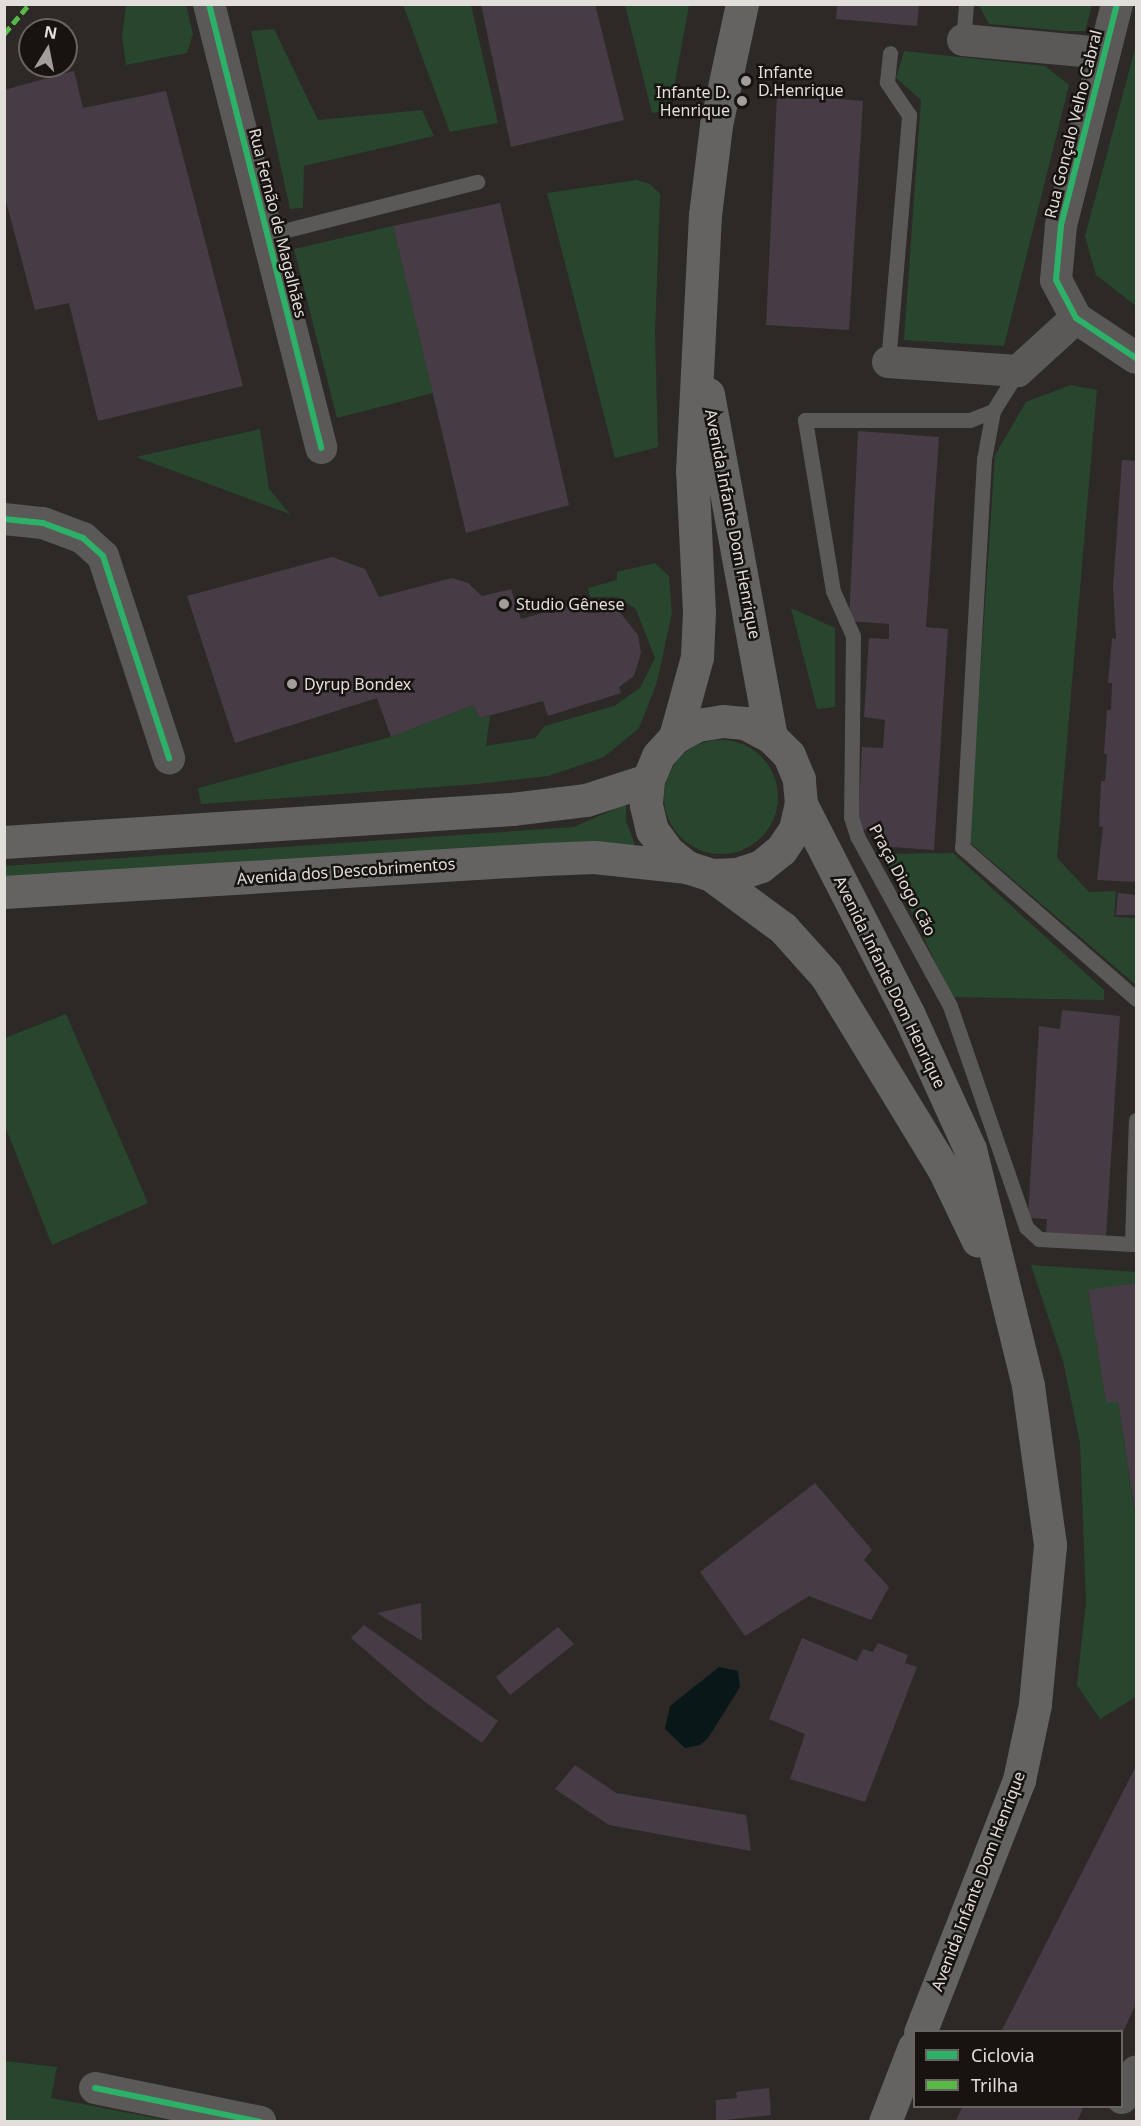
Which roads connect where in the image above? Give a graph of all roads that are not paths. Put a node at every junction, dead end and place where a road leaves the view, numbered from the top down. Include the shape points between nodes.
1 (209, 4) edge
2 (742, 4) edge
3 (966, 4) edge
4 (1117, 4) edge
5 (963, 40) joint
6 (890, 53) dead end
7 (1104, 53) junction
8 (477, 182) dead end
9 (267, 235) junction
10 (1076, 318) junction
11 (699, 348) junction
12 (1137, 358) edge
13 (888, 362) joint
14 (1018, 371) junction
15 (993, 411) junction
16 (321, 448) dead end
17 (4, 519) edge
18 (675, 737) junction
19 (771, 737) junction
20 (169, 758) dead end
21 (648, 780) junction
22 (801, 804) junction
23 (4, 842) edge
24 (699, 871) junction
25 (4, 892) edge
26 (1137, 999) edge
27 (1137, 1120) edge
28 (1007, 1302) junction
29 (920, 2030) edge
30 (913, 2052) edge
31 (1137, 2072) edge
32 (95, 2088) dead end
33 (1123, 2096) edge
34 (1116, 2108) edge
35 (244, 2120) edge
36 (885, 2121) edge
37 (1108, 2121) edge

1 - 9 street, Rua Fernão de Magalhães
2 - 11 main road, Avenida Infante Dom Henrique via 716,125 705,215
3 - 5 lane
4 - 7 street, Rua Gonçalo Velho Cabral
5 - 7 street
6 - 13 lane via 887,82 909,116
7 - 10 street, Rua Gonçalo Velho Cabral via 1061,226 1056,280
8 - 9 lane
9 - 16 street, Rua Fernão de Magalhães
10 - 12 street, Rua Gonçalo Velho Cabral
10 - 14 street
11 - 18 main road, Avenida Infante Dom Henrique via 692,471 699,612 697,657
11 - 19 main road, Avenida Infante Dom Henrique
13 - 14 street
14 - 15 lane
15 - 26 lane via 984,459 962,847
15 - 27 lane, Praça Diogo Cão via 970,420 805,420 833,591 853,636 851,817 857,836 950,1006 1026,1227 1039,1239 1132,1244
17 - 20 street via 43,523 83,538 104,556
18 - 19 main road, Avenida Infante Dom Henrique via 697,725 723,721 745,723
18 - 21 main road, Avenida Infante Dom Henrique via 658,756
19 - 22 main road, Avenida Infante Dom Henrique via 789,755 799,778
21 - 23 main road via 586,800 512,809
21 - 24 main road, Avenida Infante Dom Henrique via 646,805 652,830 667,851
22 - 24 main road, Avenida Infante Dom Henrique via 795,829 781,850 761,866 737,874
22 - 28 main road, Avenida Infante Dom Henrique via 909,1013 970,1149
24 - 25 main road, Avenida dos Descobrimentos via 594,857
24 - 28 main road, Avenida Infante Dom Henrique via 783,928 826,976 945,1172
28 - 29 main road, Avenida Infante Dom Henrique via 1028,1386 1050,1545 1044,1630 1035,1704 1018,1780
30 - 36 main road
31 - 33 street
32 - 35 street
34 - 37 street

